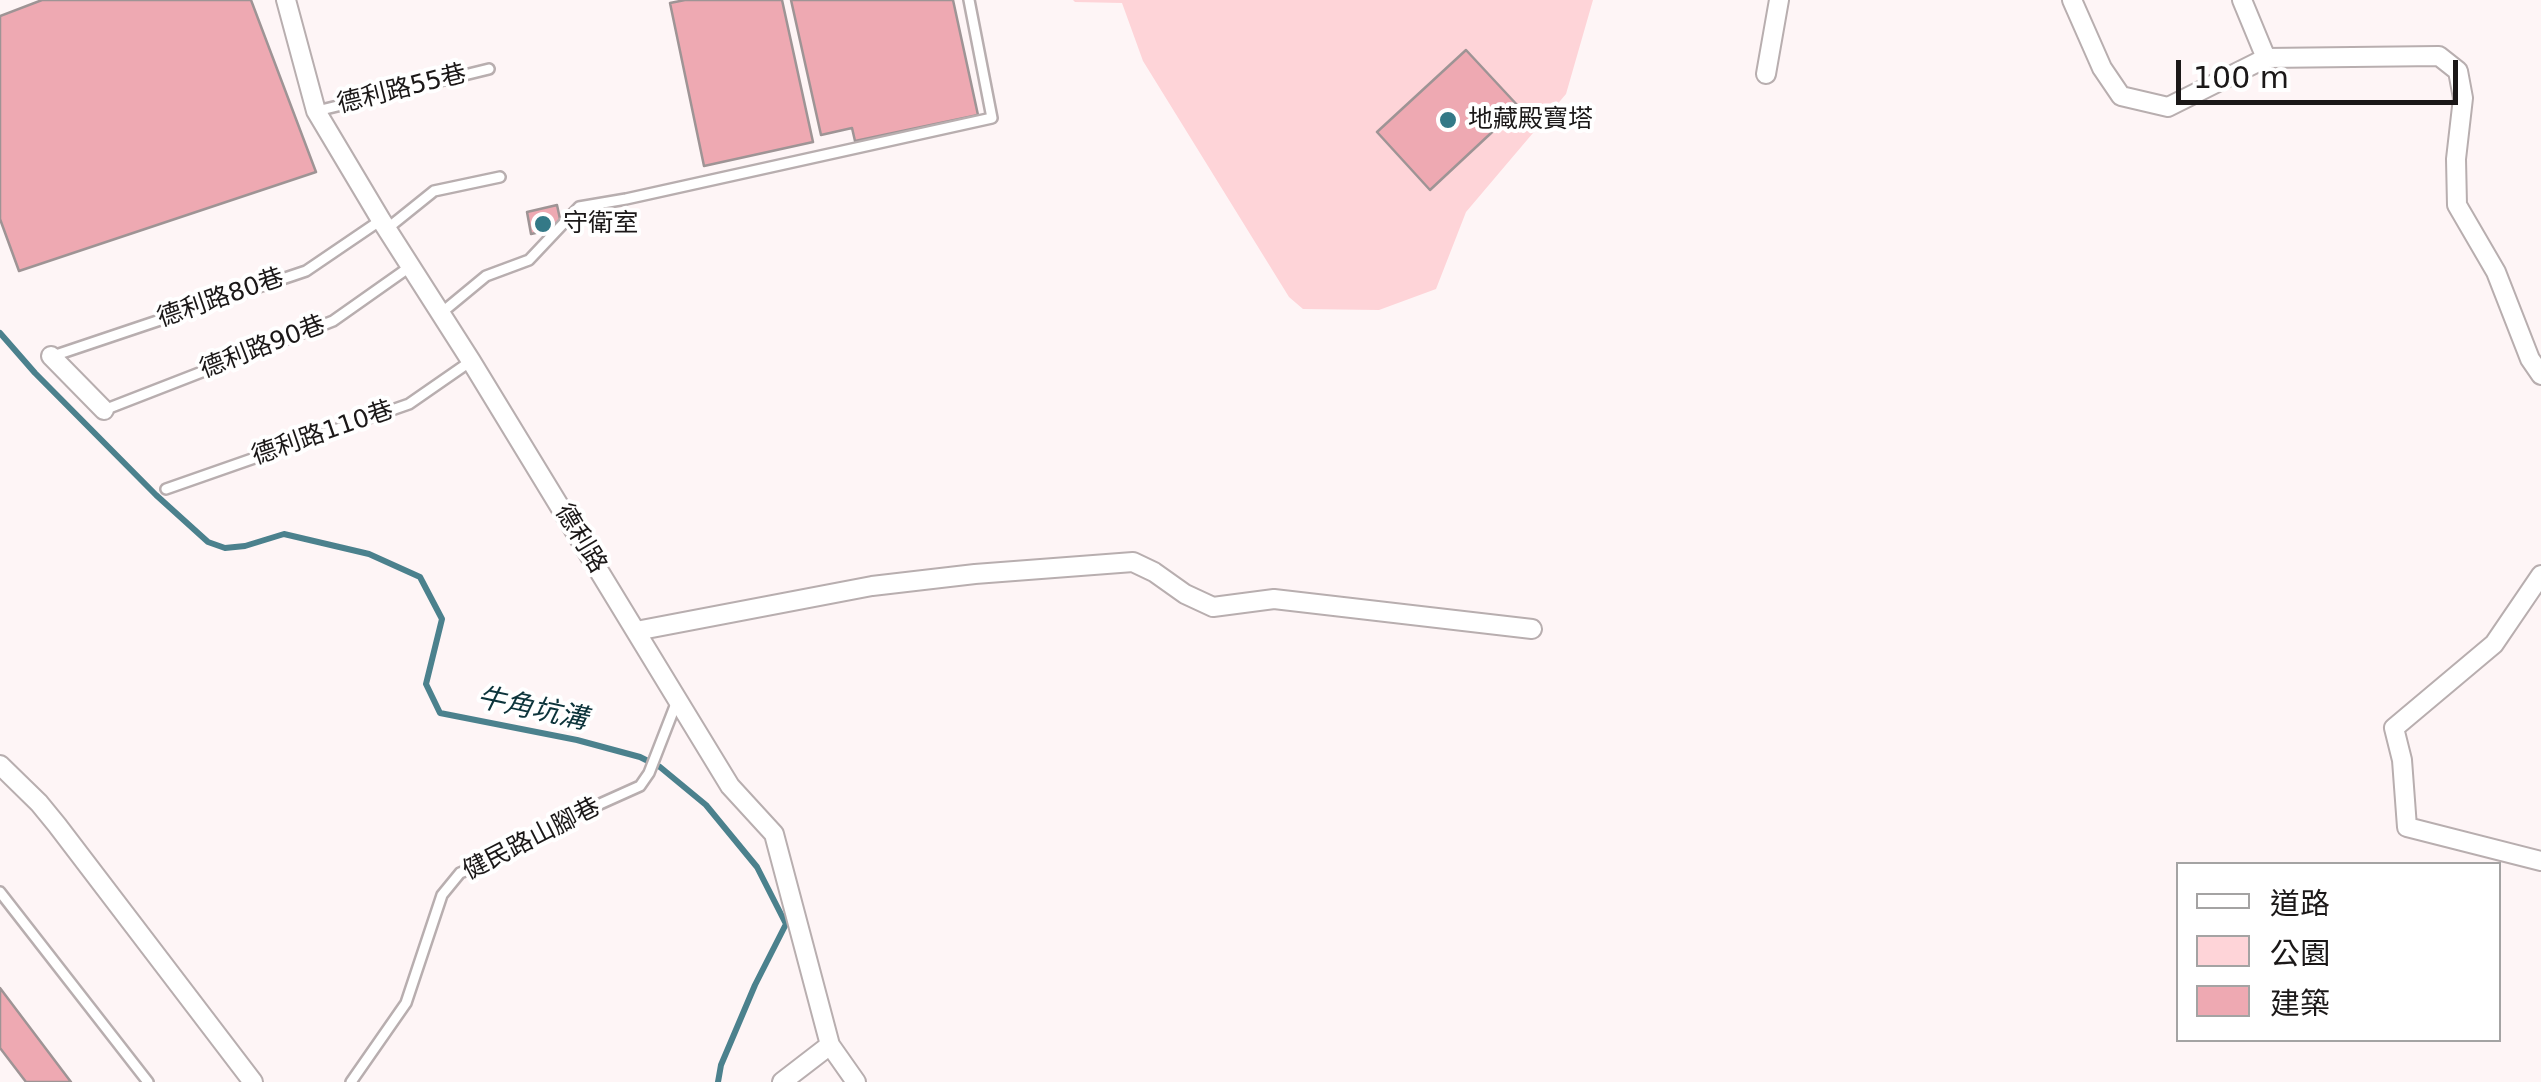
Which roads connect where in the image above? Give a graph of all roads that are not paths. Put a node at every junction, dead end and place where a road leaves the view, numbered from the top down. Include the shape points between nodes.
1 (286, 0) edge
2 (969, 0) edge
3 (1779, 0) edge
4 (2072, 0) edge
5 (2242, 0) edge
6 (2266, 58) junction
7 (489, 69) dead end
8 (1766, 74) dead end
9 (316, 111) junction
10 (500, 177) dead end
11 (384, 225) junction
12 (412, 266) junction
13 (440, 314) junction
14 (51, 356) joint
15 (471, 360) junction
16 (2541, 375) edge
17 (104, 410) joint
18 (166, 489) dead end
19 (2541, 575) edge
20 (1532, 629) dead end
21 (636, 631) junction
22 (678, 700) junction
23 (0, 765) edge
24 (2541, 861) edge
25 (0, 892) edge
26 (830, 1044) junction
27 (148, 1082) edge
28 (253, 1082) edge
29 (351, 1082) edge
30 (782, 1082) edge
31 (856, 1082) edge

1 - 9 street, 德利路
2 - 13 lane via 992,118 579,207 528,260 486,276
3 - 8 street
4 - 6 street via 2121,96 2168,107
5 - 6 street
6 - 16 street via 2438,56 2458,71 2457,205 2496,272
7 - 9 lane, 德利路55巷
9 - 11 street, 德利路
10 - 11 lane, 德利路80巷 via 434,191
11 - 12 street, 德利路
11 - 14 lane, 德利路80巷 via 306,270
12 - 13 street, 德利路
12 - 17 lane, 德利路90巷 via 333,322
13 - 15 street, 德利路
14 - 17 street
15 - 18 lane, 德利路110巷 via 410,404
15 - 21 street, 德利路
19 - 24 street via 2494,644 2394,728 2407,827
20 - 21 street via 1274,599 1213,607 1133,562 872,586
21 - 22 street, 德利路
22 - 26 street, 德利路 via 730,786 774,834
22 - 29 lane, 健民路山腳巷 via 640,786 460,873 442,895 406,1002
23 - 28 street via 56,824
25 - 27 lane
26 - 30 street
26 - 31 street, 德利路

